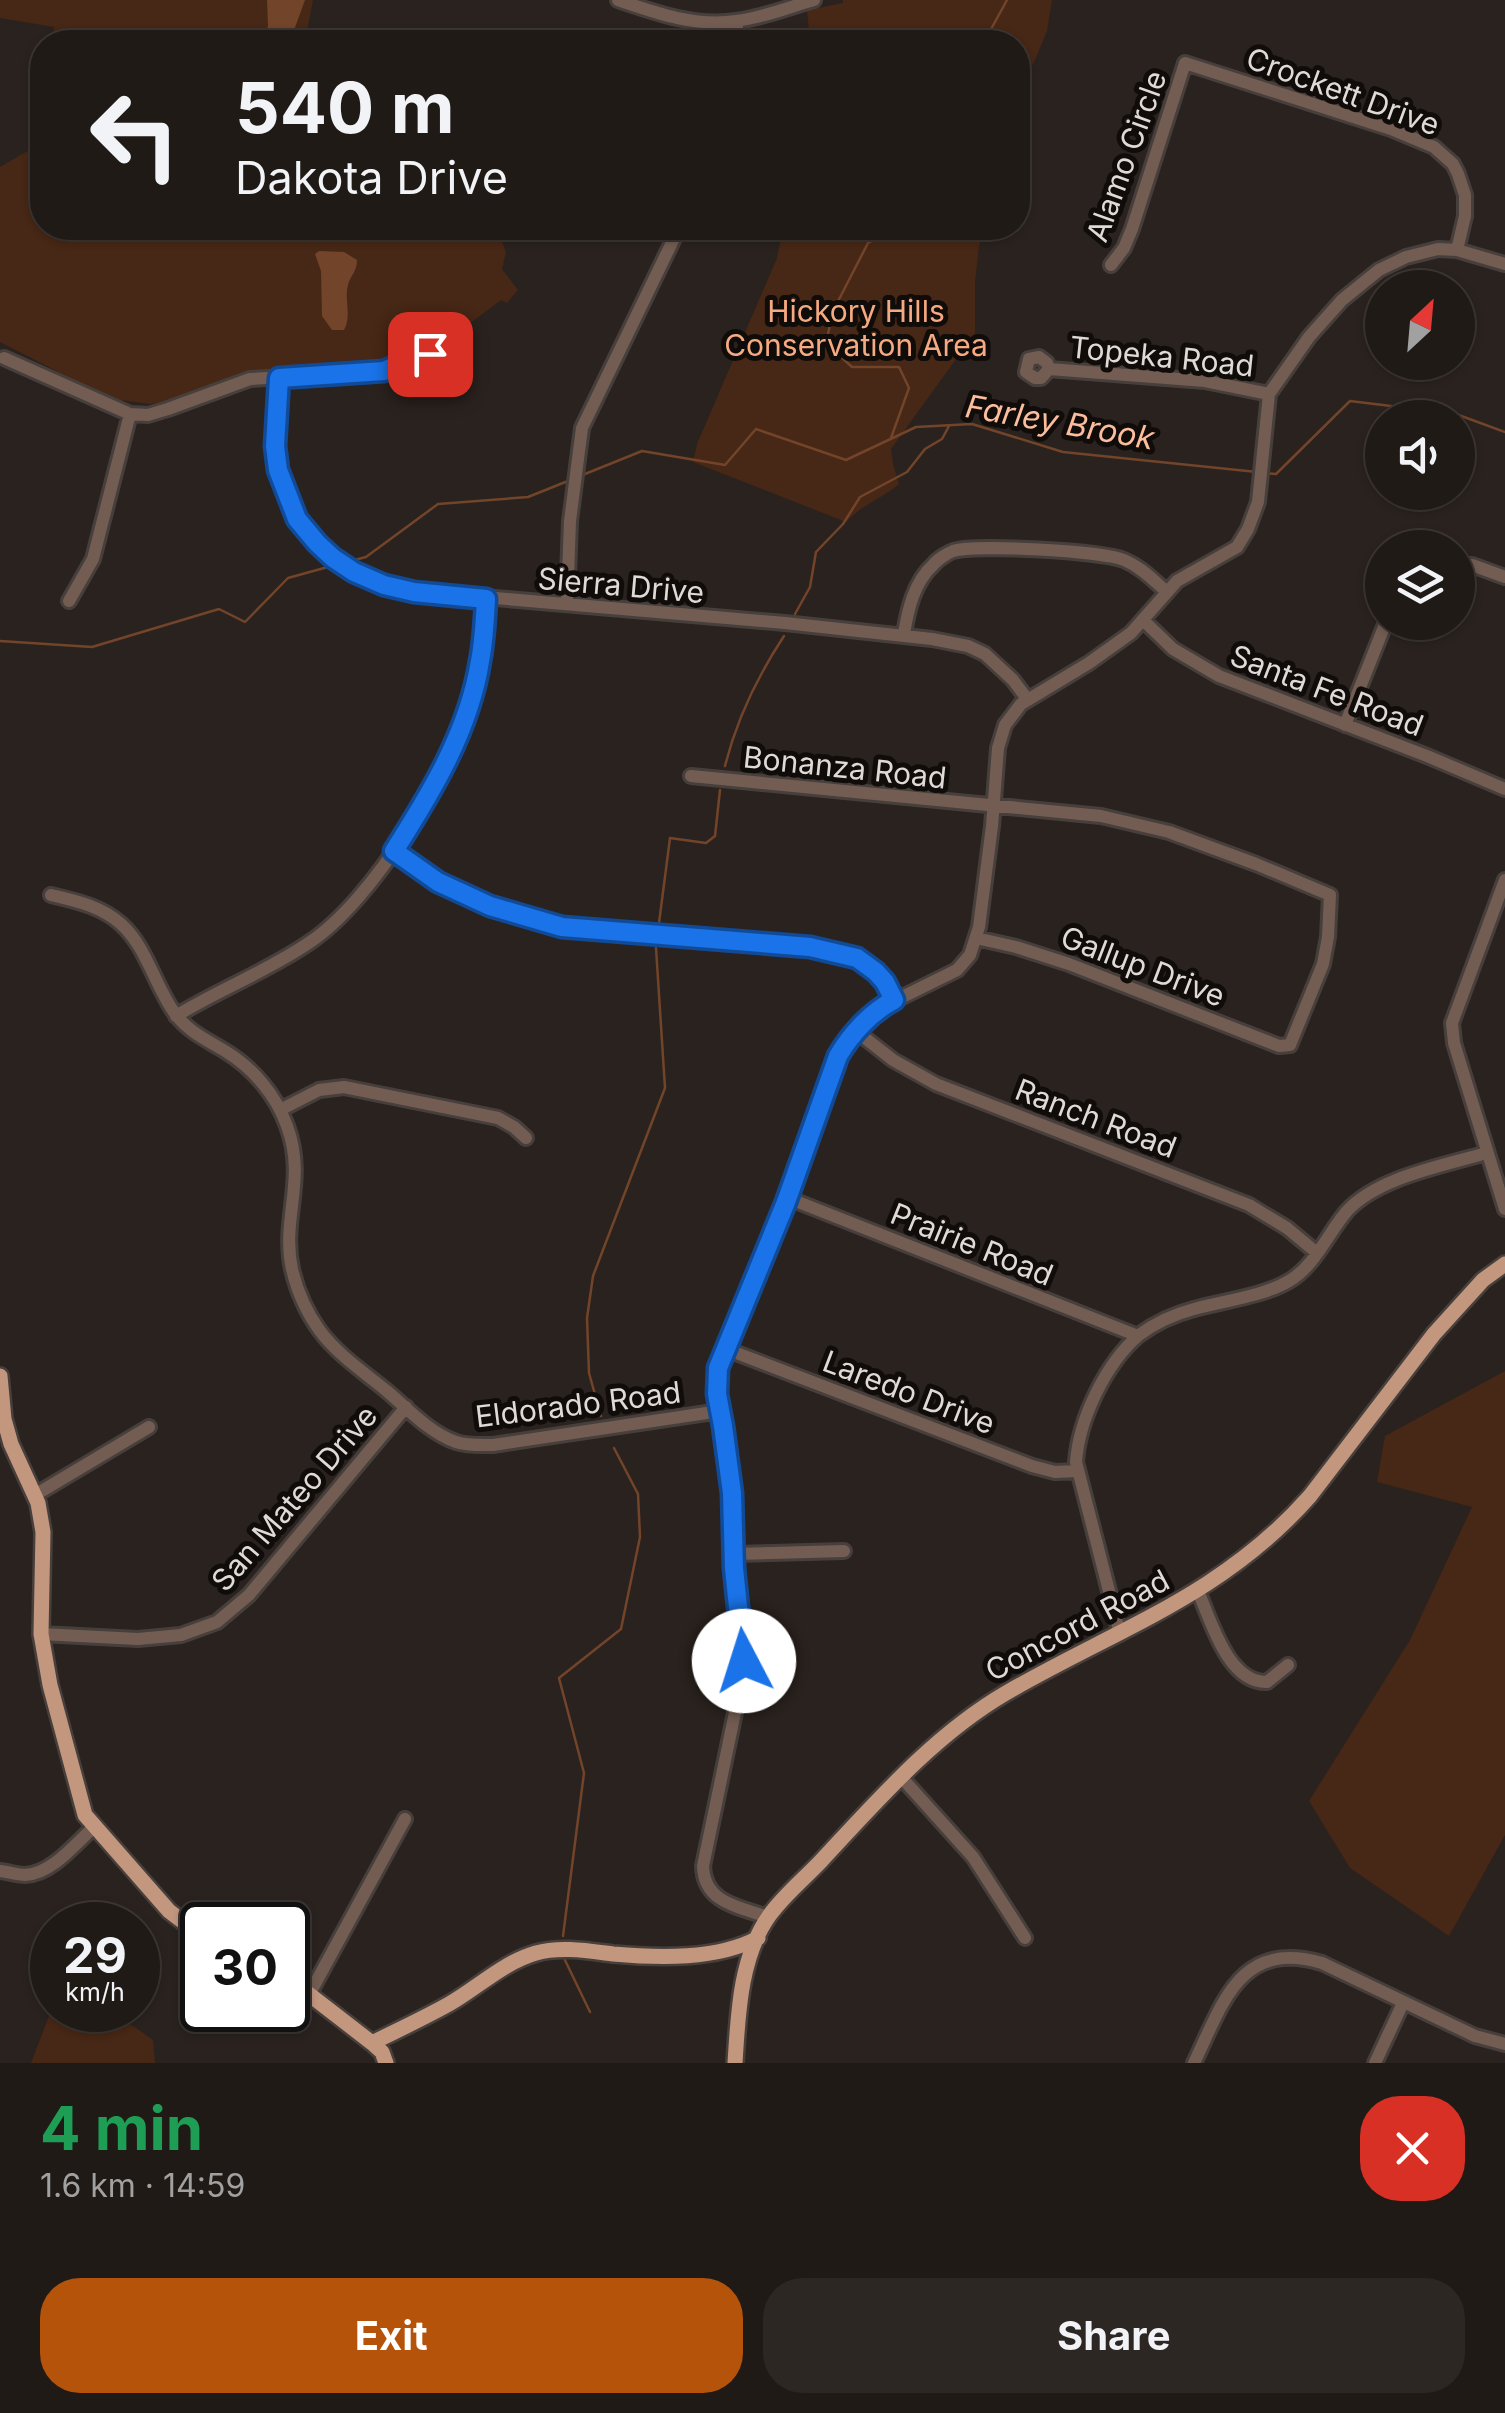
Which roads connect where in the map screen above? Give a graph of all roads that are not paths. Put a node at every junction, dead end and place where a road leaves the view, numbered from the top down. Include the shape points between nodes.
1 (618, 0) edge
2 (814, 0) edge
3 (736, 21) junction
4 (737, 30) edge
5 (1186, 62) joint
6 (673, 240) edge
7 (1457, 250) junction
8 (1112, 264) dead end
9 (1505, 264) edge
10 (430, 354) dead end
11 (4, 358) dead end
12 (1049, 369) dead end
13 (279, 378) junction
14 (1270, 394) junction
15 (130, 414) junction
16 (1475, 566) edge
17 (1505, 576) edge
18 (1167, 592) junction
19 (486, 599) junction
20 (69, 601) dead end
21 (567, 604) junction
22 (1143, 620) junction
23 (904, 634) junction
24 (1379, 640) edge
25 (1028, 700) junction
26 (1345, 726) junction
27 (692, 776) dead end
28 (1505, 789) edge
29 (994, 806) junction
30 (394, 851) junction
31 (1505, 880) edge
32 (51, 895) dead end
33 (976, 938) junction
34 (894, 1000) junction
35 (176, 1016) junction
36 (856, 1031) junction
37 (1290, 1044) joint
38 (280, 1110) junction
39 (526, 1138) dead end
40 (1486, 1154) junction
41 (788, 1198) junction
42 (1505, 1210) edge
43 (1317, 1252) junction
44 (1505, 1264) edge
45 (1138, 1336) junction
46 (726, 1349) junction
47 (0, 1376) edge
48 (406, 1408) junction
49 (720, 1410) junction
50 (149, 1427) dead end
51 (1077, 1471) junction
52 (34, 1496) junction
53 (844, 1552) dead end
54 (733, 1554) junction
55 (1198, 1591) junction
56 (41, 1634) junction
57 (1120, 1634) junction
58 (1288, 1666) dead end
59 (902, 1778) junction
60 (405, 1819) dead end
61 (95, 1826) junction
62 (0, 1872) edge
63 (768, 1917) junction
64 (180, 1919) edge
65 (758, 1938) junction
66 (1025, 1938) dead end
67 (310, 1993) joint
68 (1403, 2002) junction
69 (372, 2043) junction
70 (1505, 2044) edge
71 (386, 2063) edge
72 (735, 2063) edge
73 (1194, 2063) edge
74 (1375, 2063) edge

1 - 3 street via 695,22
2 - 3 street
3 - 4 street
5 - 7 street, Crockett Drive via 1434,147 1452,164 1465,195
5 - 8 street, Alamo Circle via 1132,229
6 - 21 street via 582,428
7 - 9 street
7 - 14 street via 1406,257 1379,270 1308,337
10 - 13 street via 384,371
11 - 15 street
12 - 14 street, Topeka Road via 1230,384
13 - 15 street via 250,378 148,416
13 - 19 street, Sierra Drive via 278,470 297,519 317,543 384,585
14 - 18 street via 1258,502 1248,529 1238,547
15 - 20 street via 93,558
16 - 17 street
18 - 22 street
18 - 23 street via 1120,558 1028,549 953,551 920,582
19 - 21 street, Sierra Drive
19 - 30 street via 468,707 441,772
21 - 23 street, Sierra Drive
22 - 25 street
22 - 26 street, Santa Fe Road via 1196,665
23 - 25 street, Sierra Drive via 985,654
24 - 26 street
25 - 29 street via 1004,725
26 - 28 street, Santa Fe Road
27 - 29 street, Bonanza Road
29 - 33 street
29 - 37 street, Bonanza Road via 1101,816 1169,832 1330,896 1322,964
30 - 34 street via 438,882 490,906 562,927 810,947 857,958 885,982
30 - 35 street via 313,940
31 - 40 street via 1452,1023
32 - 35 street, Eldorado Road via 121,924
33 - 34 street via 957,970
33 - 37 street, Gallup Drive via 1069,964 1279,1046
34 - 36 street
35 - 38 street, Eldorado Road via 245,1065
36 - 41 street via 838,1056
36 - 43 street, Ranch Road via 936,1084 1249,1206
38 - 39 street via 319,1090 356,1088 498,1118
38 - 48 street, Eldorado Road via 296,1165 289,1243 302,1300 327,1339
40 - 42 street
40 - 43 street via 1372,1192
41 - 45 street, Prairie Road
41 - 46 street
43 - 45 street via 1289,1281 1187,1311
44 - 55 main road, Concord Road via 1434,1334 1288,1521
45 - 51 street via 1112,1367 1085,1418
46 - 49 street via 718,1368
46 - 51 street, Laredo Drive via 1032,1466
47 - 52 main road via 8,1432
48 - 49 street, Eldorado Road via 442,1436 474,1445
48 - 56 street, San Mateo Drive via 249,1595 217,1622 182,1635 138,1639
49 - 54 street
50 - 52 street
51 - 57 street
52 - 56 main road via 43,1532
53 - 54 street
54 - 63 street via 746,1636 703,1880 714,1895
55 - 57 main road, Concord Road
55 - 58 street via 1240,1672 1266,1682
56 - 61 main road via 74,1779 84,1814
57 - 59 main road, Concord Road via 1006,1694 944,1736
59 - 63 main road, Concord Road
59 - 66 street via 972,1857
60 - 67 street
61 - 62 street via 35,1874
61 - 64 main road
63 - 65 main road, Concord Road
65 - 69 main road via 653,1958 537,1953
65 - 72 main road, Concord Road via 742,1982
67 - 69 main road
68 - 70 street
68 - 73 street via 1322,1964 1282,1958 1249,1970 1228,1992
68 - 74 street
69 - 71 main road

